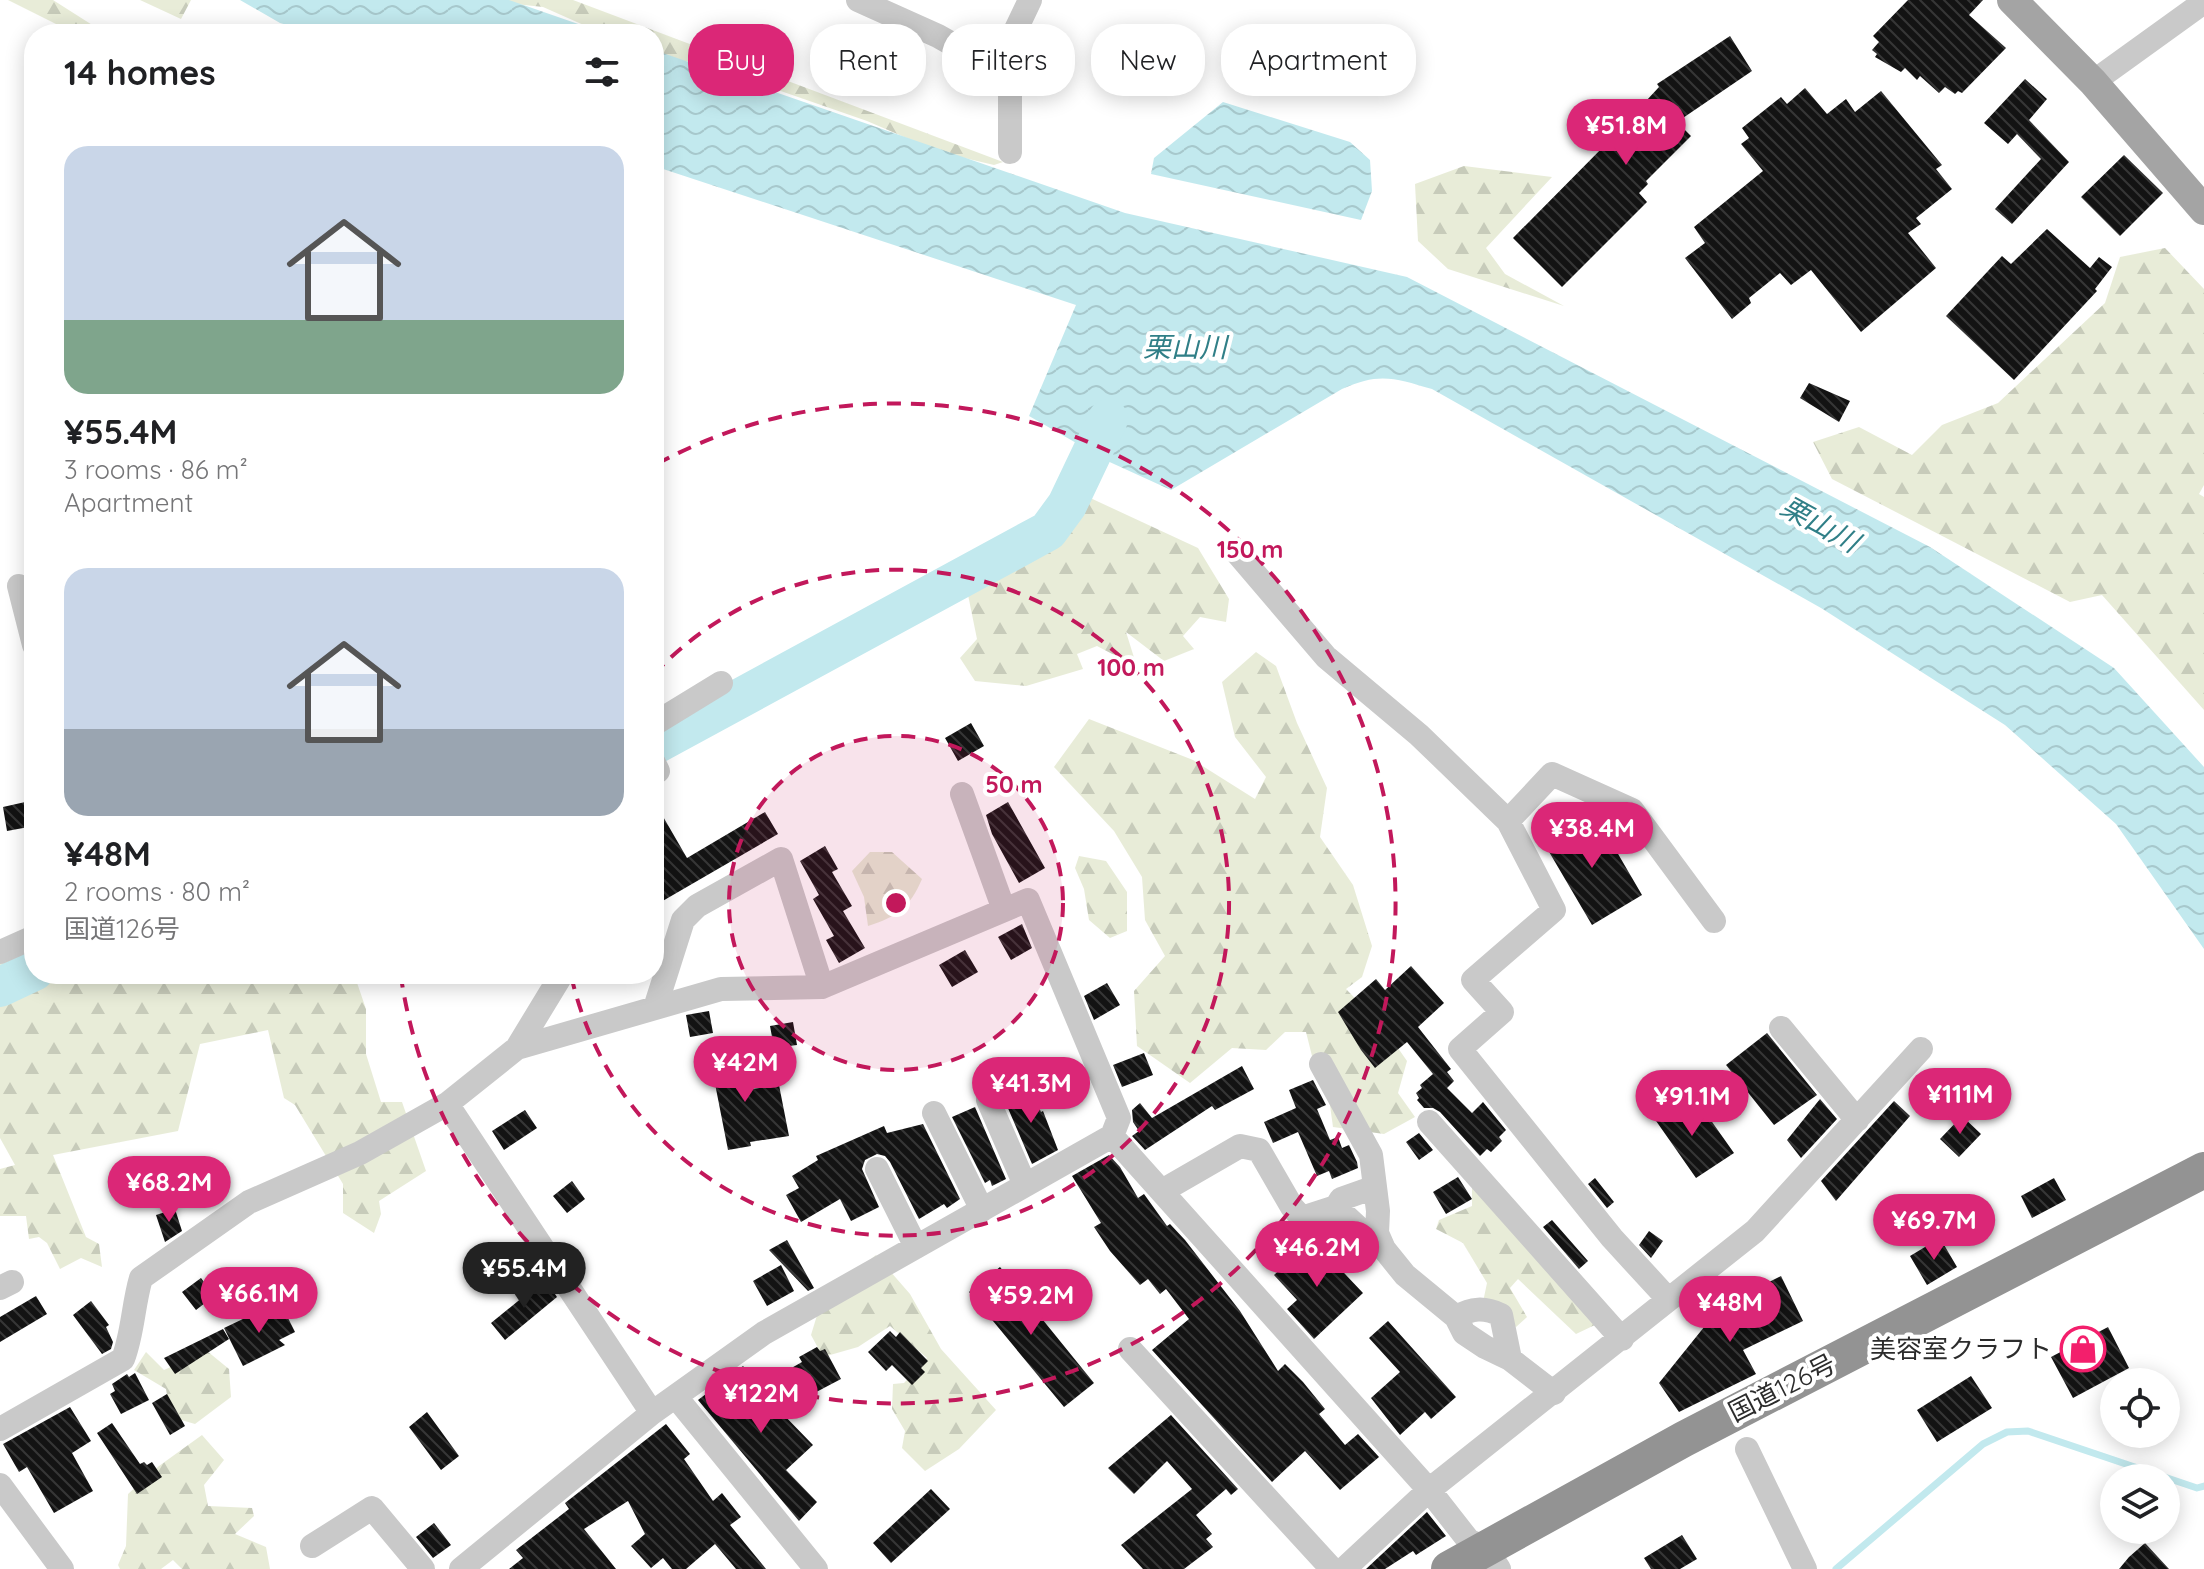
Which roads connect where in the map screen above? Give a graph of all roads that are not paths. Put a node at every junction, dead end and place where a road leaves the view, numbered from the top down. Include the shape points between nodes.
1 (858, 0) edge
2 (1030, 0) edge
3 (2012, 0) edge
4 (2204, 2) edge
5 (1019, 24) edge
6 (942, 38) edge
7 (2093, 82) junction
8 (1010, 96) edge
9 (1010, 152) dead end
10 (2204, 210) edge
11 (1238, 554) dead end
12 (19, 586) dead end
13 (24, 606) edge
14 (721, 683) dead end
15 (664, 718) edge
16 (962, 794) dead end
17 (1508, 821) junction
18 (1004, 910) junction
19 (1714, 921) dead end
20 (24, 941) edge
21 (0, 952) edge
22 (664, 980) edge
23 (556, 984) edge
24 (663, 984) edge
25 (822, 987) junction
26 (655, 1008) junction
27 (1781, 1028) dead end
28 (517, 1048) junction
29 (1921, 1049) dead end
30 (1321, 1064) dead end
31 (988, 1100) dead end
32 (447, 1104) junction
33 (934, 1113) dead end
34 (1857, 1120) junction
35 (1429, 1122) dead end
36 (1112, 1136) junction
37 (877, 1169) dead end
38 (2204, 1170) edge
39 (1025, 1185) junction
40 (1375, 1187) junction
41 (1162, 1191) junction
42 (1336, 1207) junction
43 (982, 1210) junction
44 (1377, 1233) junction
45 (916, 1247) junction
46 (1668, 1299) junction
47 (1456, 1317) junction
48 (1622, 1339) junction
49 (1130, 1349) dead end
50 (1510, 1359) junction
51 (1554, 1393) junction
52 (676, 1397) junction
53 (652, 1413) junction
54 (0, 1429) edge
55 (1747, 1449) dead end
56 (0, 1485) edge
57 (1429, 1490) junction
58 (312, 1546) dead end
59 (1492, 1558) edge
60 (478, 1564) edge
61 (62, 1569) edge
62 (423, 1569) edge
63 (816, 1569) edge
64 (1332, 1569) edge
65 (1344, 1569) edge
66 (1449, 1569) edge
67 (1805, 1569) edge

1 - 6 street
2 - 5 street
3 - 7 main road
4 - 7 street
7 - 10 main road
8 - 9 street
11 - 17 street via 1326,657 1419,735
12 - 13 street
14 - 15 street
16 - 18 street
17 - 19 street via 1552,774 1632,810
17 - 46 street via 1554,910 1473,980 1502,1012 1460,1049 1612,1238
18 - 25 street
18 - 36 street via 1028,900 1119,1118
20 - 21 street
22 - 25 street via 683,920 697,906 781,859
23 - 28 street
24 - 26 street
25 - 26 street via 721,989
26 - 28 street
27 - 34 street
28 - 32 street
29 - 34 street
30 - 40 street via 1371,1155
31 - 39 street
32 - 53 street
32 - 54 street via 360,1153 249,1202 141,1278 123,1359
33 - 43 street
34 - 46 street via 1755,1231
35 - 48 street
36 - 39 street
36 - 41 street
37 - 45 street
38 - 59 highway, 国道126号 via 1684,1439
39 - 43 street
40 - 42 street via 1341,1199
40 - 44 street
41 - 42 street via 1240,1146 1259,1150 1302,1218
41 - 57 street
42 - 44 street via 1363,1232
43 - 45 street
44 - 47 street via 1405,1275
45 - 52 street via 764,1333
46 - 48 street
47 - 50 street via 1464,1333
47 - 50 street via 1487,1309 1501,1315
48 - 51 street
49 - 64 street
50 - 51 street
51 - 57 street
52 - 53 street
52 - 63 street
53 - 60 street
55 - 67 street
56 - 61 street
57 - 59 street via 1469,1541
57 - 65 street
58 - 62 street via 372,1508
59 - 66 highway, 国道126号

